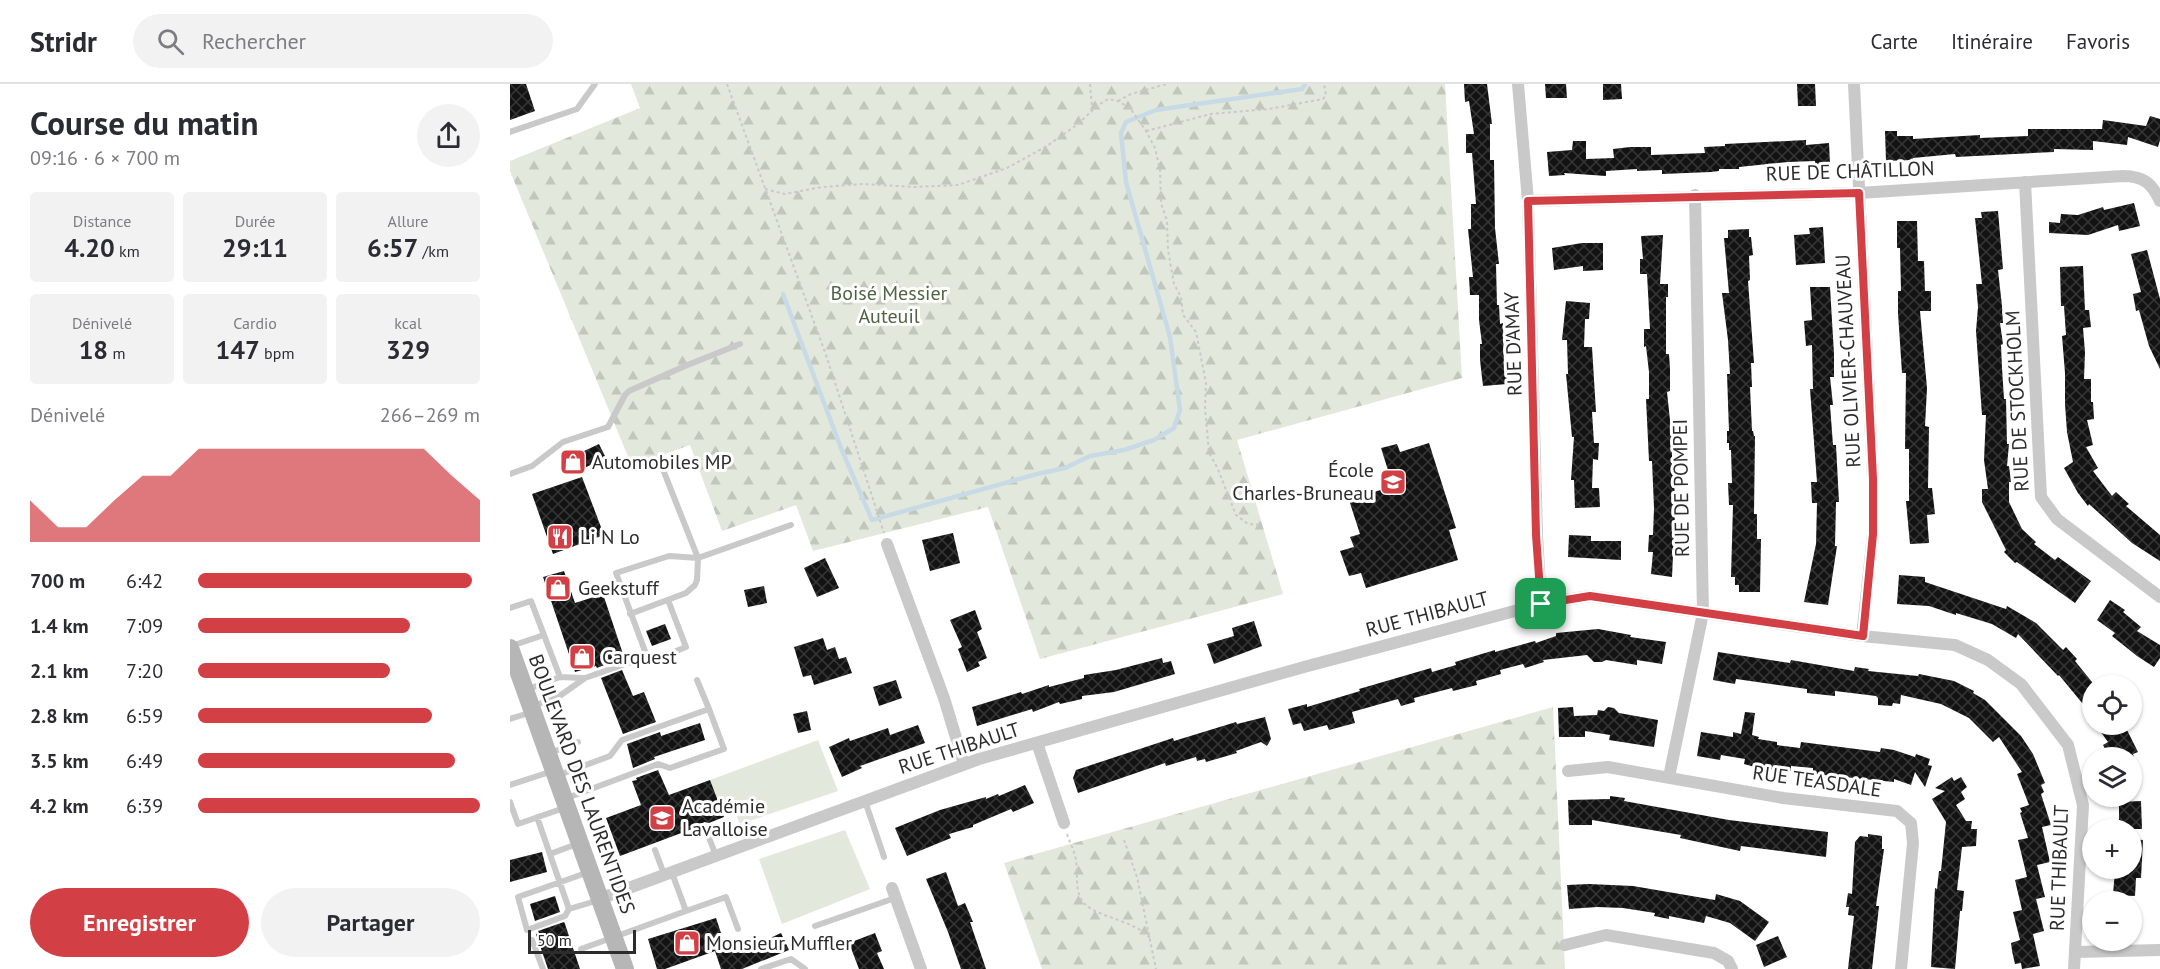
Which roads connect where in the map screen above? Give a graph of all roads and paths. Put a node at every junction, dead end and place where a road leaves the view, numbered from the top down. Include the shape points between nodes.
1 (596, 84) edge
2 (727, 84) edge
3 (1090, 84) edge
4 (1167, 84) edge
5 (1324, 84) edge
6 (1518, 84) edge
7 (1854, 84) edge
8 (1119, 101) junction
9 (1089, 114) junction
10 (1146, 131) junction
11 (510, 132) edge
12 (2025, 183) junction
13 (765, 189) junction
14 (1859, 193) junction
15 (1695, 195) junction
16 (1528, 201) junction
17 (2160, 201) edge
18 (740, 344) dead end
19 (663, 467) dead end
20 (510, 474) edge
21 (791, 525) dead end
22 (1262, 525) dead end
23 (887, 544) joint
24 (698, 558) junction
25 (2160, 597) edge
26 (668, 600) junction
27 (1541, 604) junction
28 (510, 608) edge
29 (1703, 613) junction
30 (630, 614) junction
31 (544, 635) junction
32 (1863, 636) junction
33 (510, 649) edge
34 (649, 662) junction
35 (560, 677) junction
36 (585, 678) junction
37 (697, 680) dead end
38 (529, 703) junction
39 (709, 709) junction
40 (510, 719) edge
41 (578, 742) dead end
42 (1037, 743) junction
43 (964, 764) junction
44 (552, 767) junction
45 (1568, 771) dead end
46 (1669, 777) junction
47 (510, 785) edge
48 (865, 801) junction
49 (510, 802) edge
50 (565, 803) junction
51 (537, 817) junction
52 (1064, 823) joint
53 (705, 827) dead end
54 (1124, 840) dead end
55 (579, 843) junction
56 (655, 850) dead end
57 (550, 854) junction
58 (716, 856) junction
59 (884, 857) dead end
60 (590, 872) junction
61 (668, 873) junction
62 (560, 882) junction
63 (893, 893) joint
64 (599, 899) junction
65 (569, 909) junction
66 (686, 911) junction
67 (815, 926) dead end
68 (738, 929) dead end
69 (613, 938) junction
70 (1150, 938) junction
71 (532, 940) dead end
72 (1565, 945) dead end
73 (581, 949) dead end
74 (2160, 950) edge
75 (2076, 952) junction
76 (543, 969) edge
77 (625, 969) edge
78 (761, 969) edge
79 (806, 969) edge
80 (921, 969) edge
81 (1156, 969) edge
82 (1732, 969) edge
83 (1901, 969) edge
84 (2074, 969) edge

1 - 11 lane via 577,109
2 - 13 path
3 - 9 path
4 - 8 path
5 - 10 path via 1323,99 1258,111 1211,114
6 - 16 street, RUE D'AMAY
7 - 14 street, RUE OLIVIER-CHAUVEAU
8 - 9 path via 1108,99
8 - 10 path via 1130,108
9 - 13 path via 1047,146 1007,168 958,185 863,184 785,194
10 - 22 path via 1160,170 1161,203 1167,221 1174,284 1181,297 1183,315 1196,332 1206,383 1209,453 1236,515 1248,524
12 - 14 street, RUE DE CHÂTILLON
12 - 17 street, RUE DE CHÂTILLON via 2136,177 2152,185
12 - 25 street, RUE DE STOCKHOLM via 2041,497 2056,519
13 - 23 path via 826,355
14 - 15 street, RUE DE CHÂTILLON
14 - 32 street, RUE OLIVIER-CHAUVEAU via 1873,479 1873,534
15 - 16 street, RUE DE CHÂTILLON
15 - 29 street, RUE DE POMPEI
16 - 27 street, RUE D'AMAY
18 - 20 lane via 629,391 608,427 563,442 532,466
19 - 24 lane
21 - 24 lane
23 - 43 street
24 - 26 lane via 699,572 694,585
24 - 30 lane via 669,556 616,573
26 - 30 lane
26 - 34 lane via 686,647
27 - 29 street, RUE THIBAULT via 1590,596
27 - 42 street, RUE THIBAULT
28 - 31 lane via 531,601
29 - 32 street, RUE THIBAULT
29 - 46 street, RUE DE POMPEI
30 - 34 lane
31 - 33 lane
31 - 35 lane
32 - 75 street, RUE THIBAULT via 1955,645 1988,660 2021,684 2068,745 2083,805
33 - 38 main road, BOULEVARD DES LAURENTIDES
34 - 36 lane via 628,663
35 - 36 lane
35 - 38 lane
36 - 38 lane via 561,695
37 - 39 lane
38 - 40 lane
38 - 44 main road, BOULEVARD DES LAURENTIDES
39 - 44 lane via 622,740 610,756
39 - 50 lane via 724,749 670,768 658,764
41 - 44 lane
42 - 43 street, RUE THIBAULT
42 - 52 street
43 - 48 street, RUE THIBAULT
44 - 47 lane
44 - 50 main road, BOULEVARD DES LAURENTIDES
45 - 46 street, RUE TEASDALE via 1608,767
46 - 83 street, RUE TEASDALE via 1783,798 1897,811 1911,823 1913,843
48 - 58 street, RUE THIBAULT
48 - 59 lane
49 - 51 lane via 518,824
50 - 51 lane
50 - 55 main road, BOULEVARD DES LAURENTIDES
51 - 57 lane
52 - 70 path via 1076,862 1081,901 1093,910 1136,926
53 - 58 lane
54 - 70 path via 1137,877
55 - 57 lane
55 - 60 main road, BOULEVARD DES LAURENTIDES
56 - 61 lane
57 - 62 lane
58 - 61 street, RUE THIBAULT
60 - 62 lane
60 - 64 main road, BOULEVARD DES LAURENTIDES
61 - 64 street, RUE THIBAULT
61 - 66 lane
62 - 65 lane
62 - 65 lane via 518,897 527,930 565,916
63 - 67 lane
63 - 80 street
64 - 65 lane
64 - 69 main road, BOULEVARD DES LAURENTIDES
66 - 68 lane via 726,897
66 - 69 lane
69 - 73 lane
69 - 77 main road, BOULEVARD DES LAURENTIDES
70 - 81 path
71 - 76 lane
72 - 82 street via 1606,935 1714,953 1728,961
74 - 75 street
75 - 84 street, RUE THIBAULT
78 - 79 lane via 791,959

